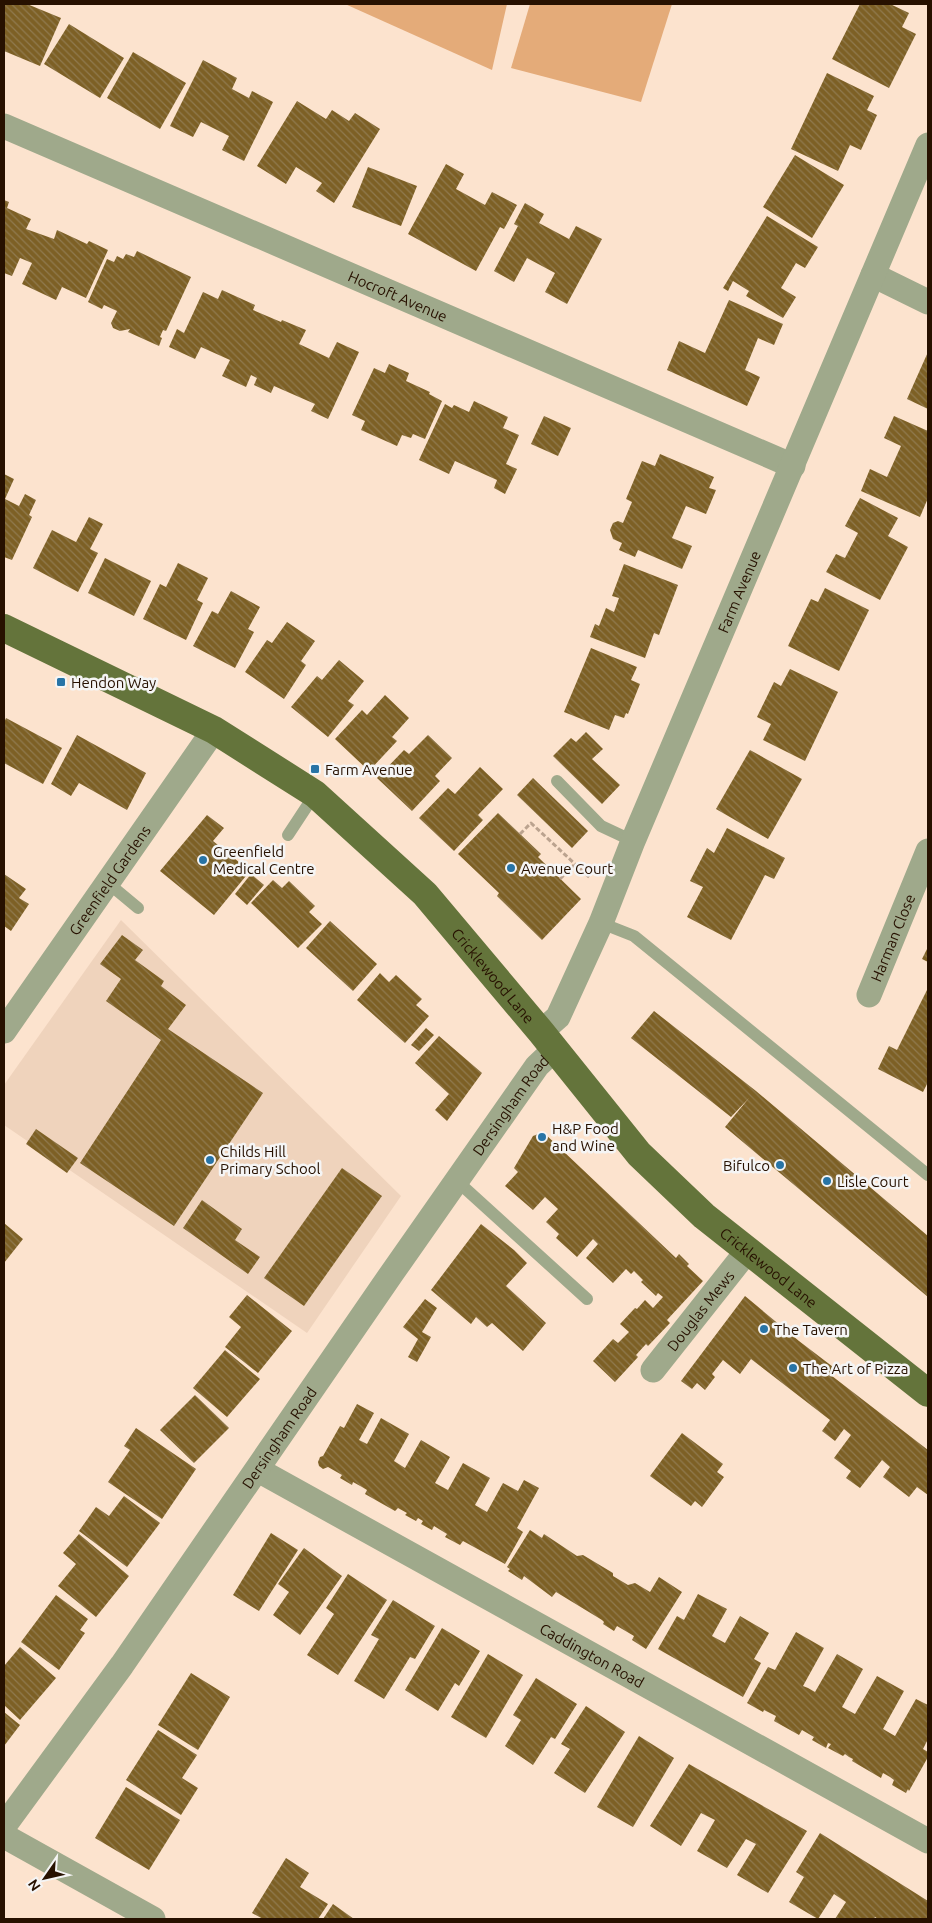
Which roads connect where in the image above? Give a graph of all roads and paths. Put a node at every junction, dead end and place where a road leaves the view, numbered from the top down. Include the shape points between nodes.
1 (4, 126) edge
2 (928, 145) edge
3 (873, 275) junction
4 (928, 302) edge
5 (793, 466) junction
6 (4, 628) edge
7 (214, 730) junction
8 (557, 781) dead end
9 (315, 794) junction
10 (520, 834) dead end
11 (288, 835) dead end
12 (633, 841) junction
13 (928, 851) edge
14 (574, 864) junction
15 (560, 879) dead end
16 (108, 883) junction
17 (611, 896) junction
18 (138, 908) dead end
19 (600, 923) junction
20 (869, 995) dead end
21 (4, 1031) edge
22 (548, 1040) junction
23 (928, 1175) edge
24 (458, 1181) junction
25 (748, 1250) junction
26 (587, 1299) dead end
27 (653, 1370) dead end
28 (928, 1393) edge
29 (258, 1470) junction
30 (4, 1826) edge
31 (4, 1836) edge
32 (928, 1841) edge
33 (153, 1919) edge

1 - 5 street, Hocroft Avenue
2 - 3 street, Farm Avenue
3 - 4 street
3 - 5 street, Farm Avenue
5 - 12 street, Farm Avenue
6 - 7 main road, Cricklewood Lane
7 - 9 main road, Cricklewood Lane
7 - 16 street, Greenfield Gardens
8 - 12 lane via 600,826
9 - 11 lane
9 - 22 main road, Cricklewood Lane via 425,894
10 - 14 path via 531,823
12 - 17 street, Farm Avenue
13 - 20 street, Harman Close
14 - 15 path
14 - 17 path
16 - 18 lane
16 - 21 street, Greenfield Gardens
17 - 19 street, Farm Avenue
19 - 22 street, Farm Avenue
19 - 23 lane via 634,936
22 - 24 street, Dersingham Road via 539,1064
22 - 25 main road, Cricklewood Lane via 638,1154 704,1216
24 - 26 lane
24 - 29 street, Dersingham Road
25 - 27 street, Douglas Mews
25 - 28 main road, Cricklewood Lane
29 - 30 street, Dersingham Road via 122,1666
29 - 32 street, Caddington Road
31 - 33 street

